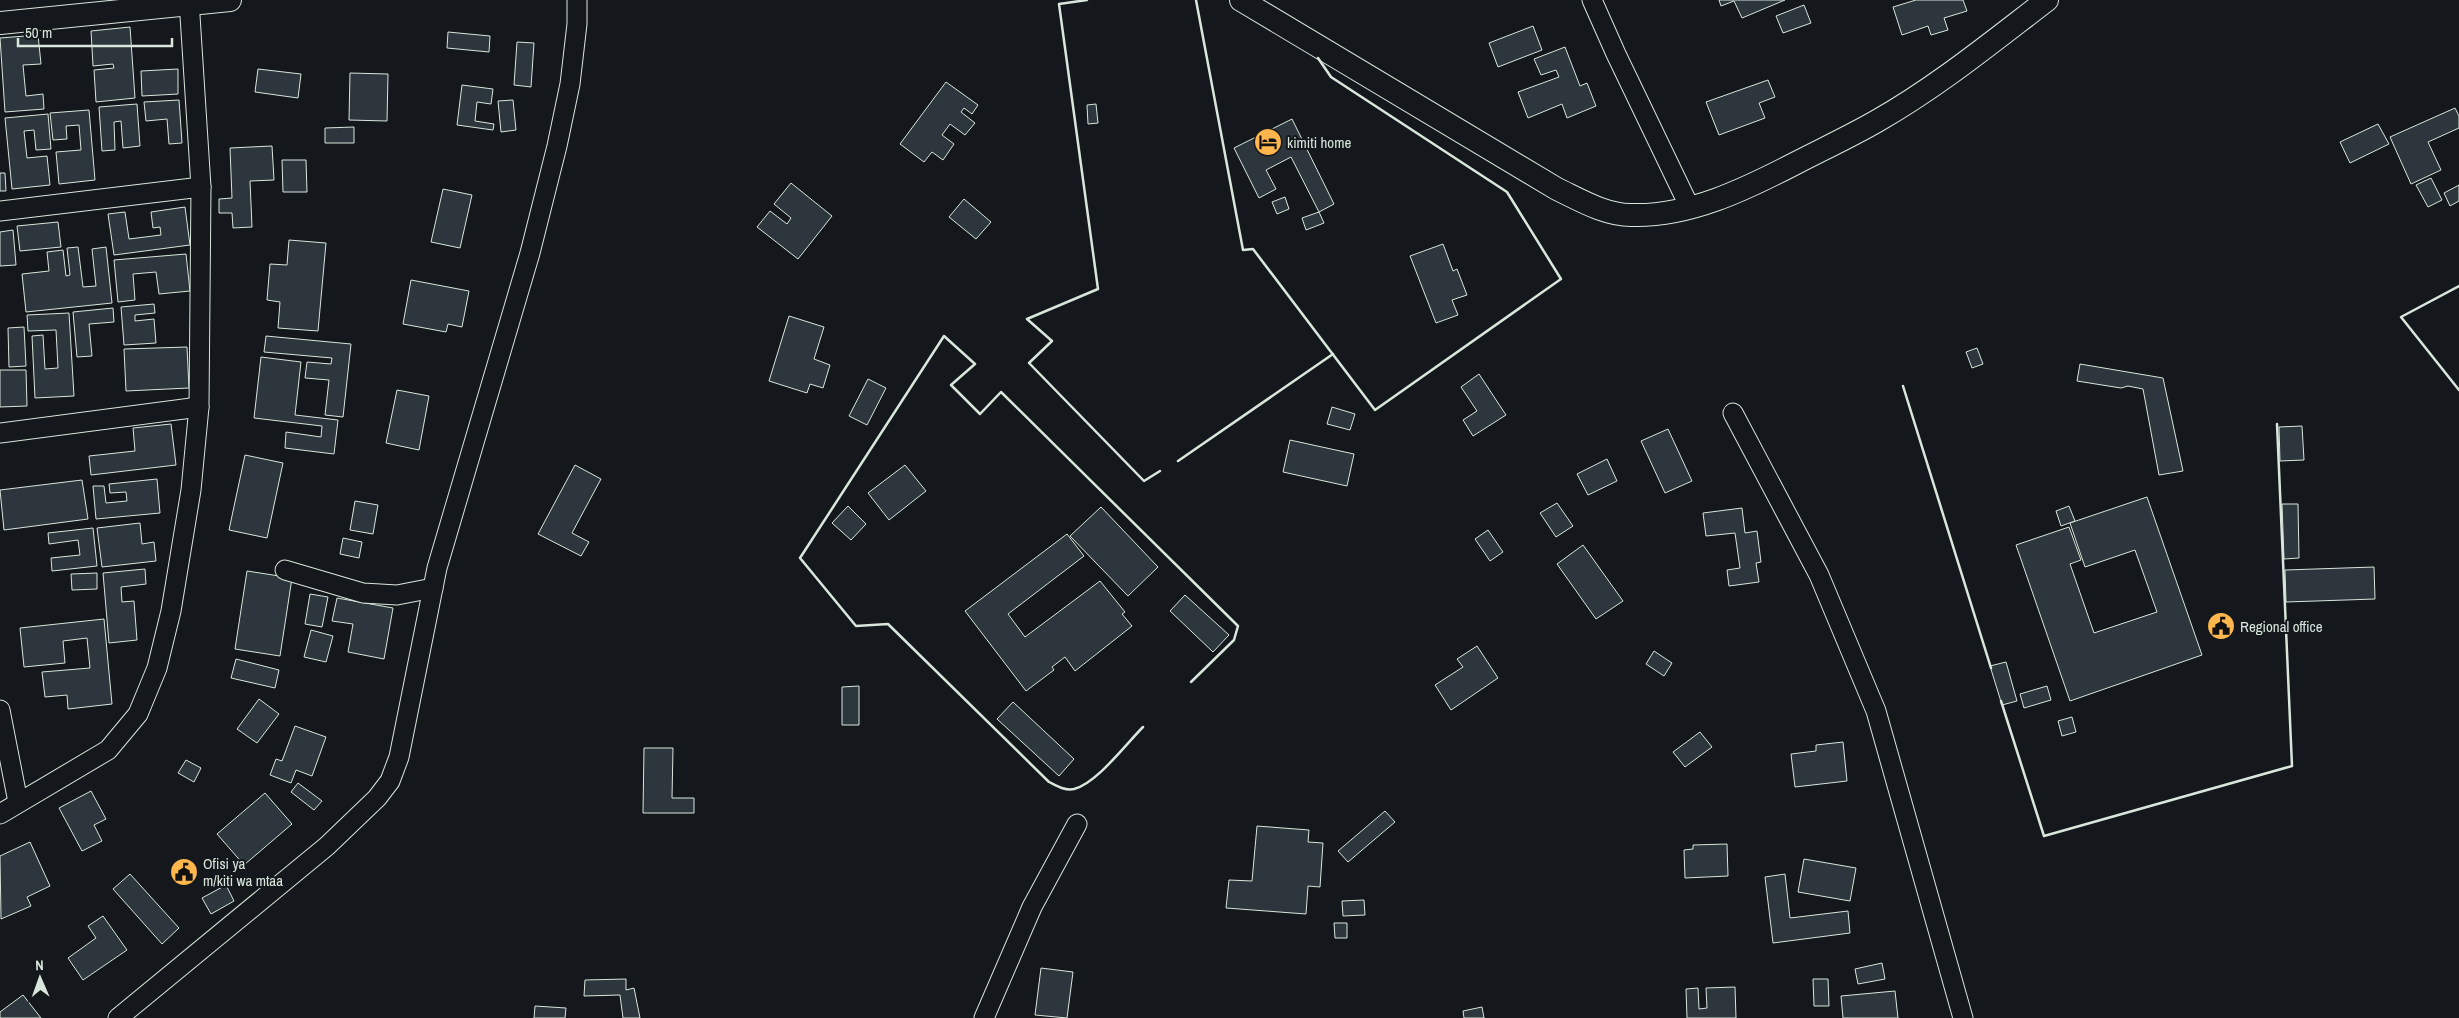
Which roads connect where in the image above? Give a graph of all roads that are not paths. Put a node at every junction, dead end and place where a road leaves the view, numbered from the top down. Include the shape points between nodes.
1 (230, 0) edge
2 (577, 0) edge
3 (1241, 0) edge
4 (1592, 0) edge
5 (2046, 0) edge
6 (189, 3) edge
7 (0, 23) edge
8 (201, 187) junction
9 (1690, 208) junction
10 (0, 211) edge
11 (199, 407) junction
12 (1733, 413) dead end
13 (0, 433) edge
14 (286, 570) dead end
15 (433, 588) junction
16 (0, 710) edge
17 (18, 802) junction
18 (0, 814) edge
19 (1077, 824) dead end
20 (118, 1018) edge
21 (984, 1018) edge
22 (1963, 1018) edge

1 - 6 street
2 - 15 street via 570,84 557,146 530,253
3 - 9 street via 1557,189 1595,208 1630,215
4 - 9 street
5 - 9 street via 1928,90 1878,121 1758,182
6 - 7 street
6 - 8 street
8 - 10 street
8 - 11 street
11 - 13 street
11 - 17 street via 191,490 171,611 157,668 138,714 108,750
12 - 22 street via 1820,576 1876,711
14 - 15 street via 363,593 397,595
15 - 20 street via 399,757 390,781 327,846
16 - 17 street
17 - 18 street
19 - 21 street via 1032,907

